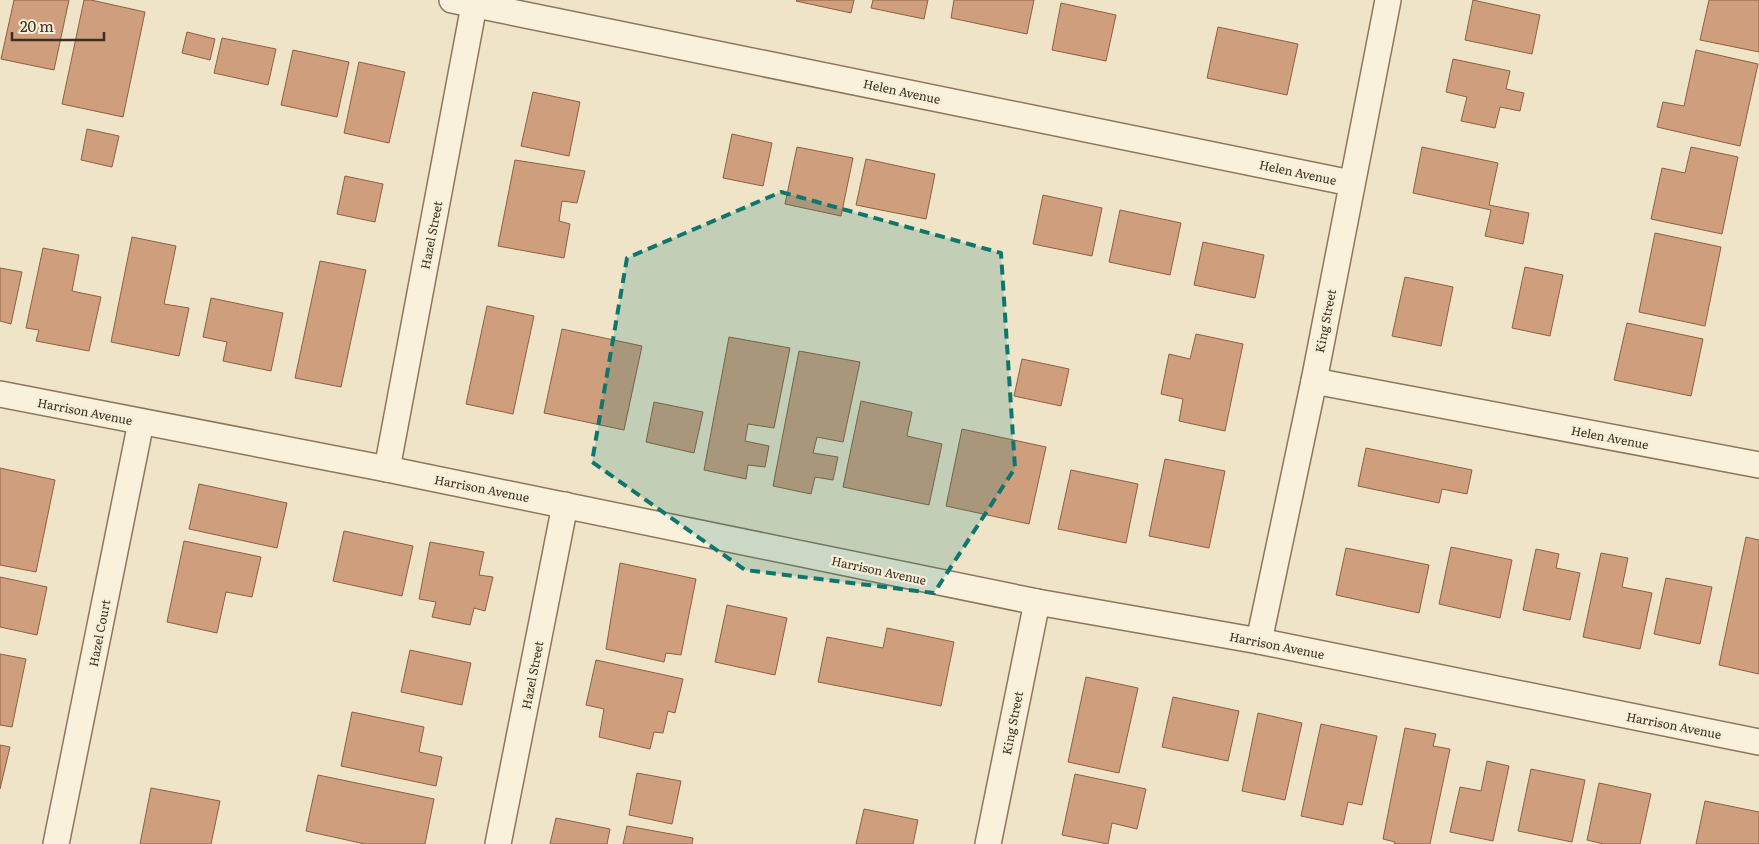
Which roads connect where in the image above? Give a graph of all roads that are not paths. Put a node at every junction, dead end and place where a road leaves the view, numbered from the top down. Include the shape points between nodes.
1 (1388, 0) edge
2 (467, 2) edge
3 (1352, 183) junction
4 (1314, 381) junction
5 (0, 394) edge
6 (141, 422) junction
7 (1759, 464) edge
8 (388, 469) junction
9 (565, 505) junction
10 (1036, 602) junction
11 (1259, 641) junction
12 (1759, 742) edge
13 (56, 844) edge
14 (498, 844) edge
15 (988, 844) edge

1 - 3 street, King Street
2 - 3 street, Helen Avenue
2 - 8 street, Hazel Street
3 - 4 street, King Street
4 - 7 street, Helen Avenue
4 - 11 street, King Street
5 - 6 street, Harrison Avenue
6 - 8 street, Harrison Avenue
6 - 13 street, Hazel Court
8 - 9 street, Harrison Avenue
9 - 10 street, Harrison Avenue
9 - 14 street, Hazel Street
10 - 11 street, Harrison Avenue
10 - 15 street, King Street
11 - 12 street, Harrison Avenue

